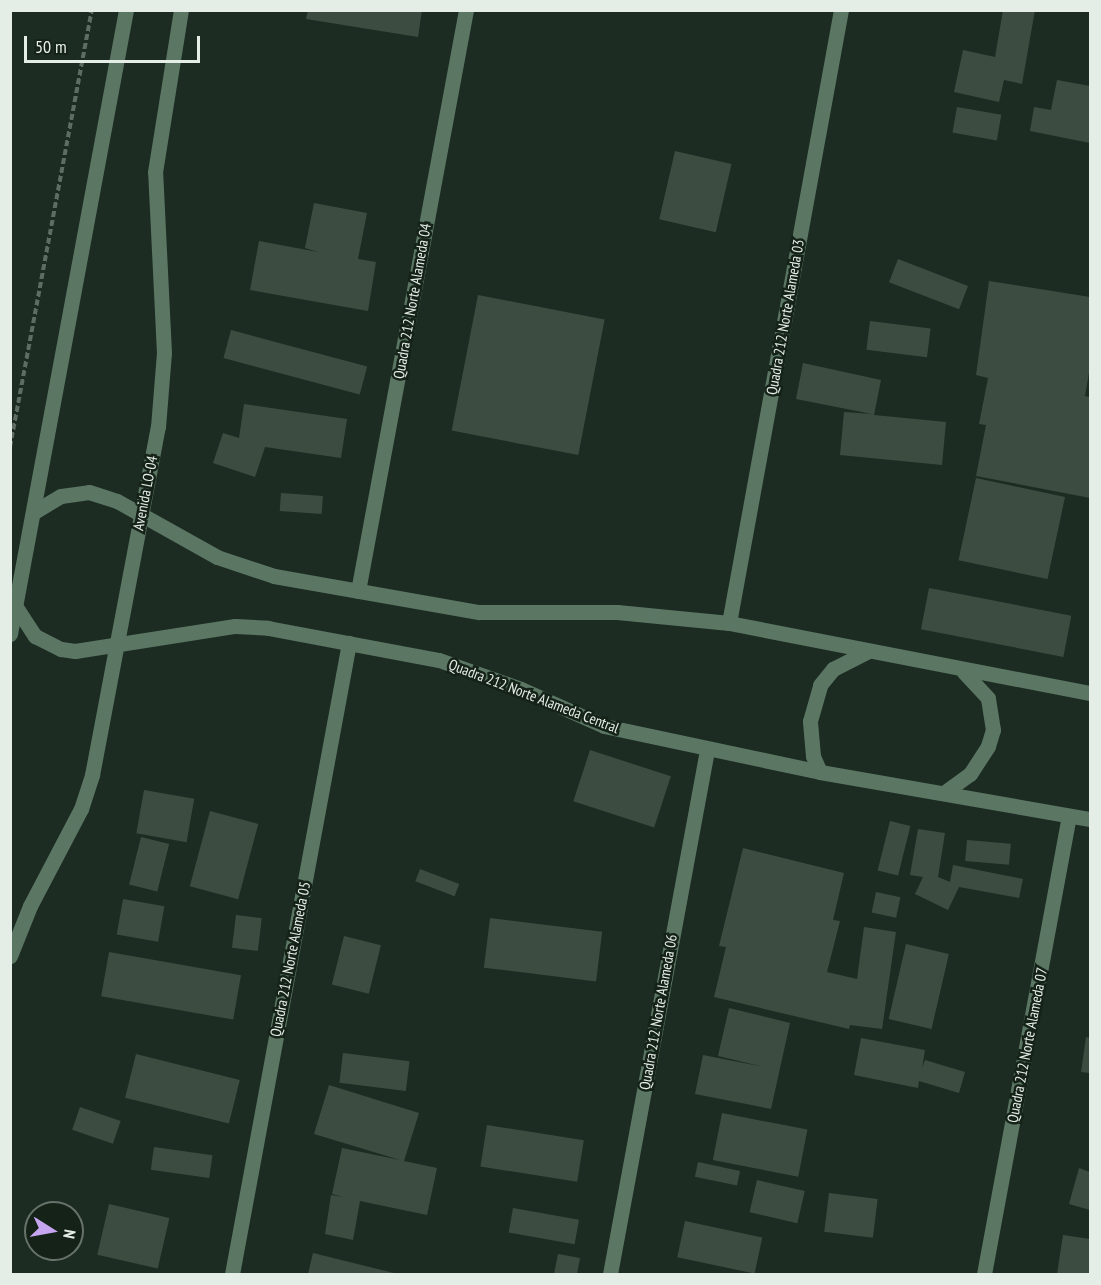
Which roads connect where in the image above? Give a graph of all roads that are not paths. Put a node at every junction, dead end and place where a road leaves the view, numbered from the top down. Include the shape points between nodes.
1 (126, 10) edge
2 (181, 10) edge
3 (466, 10) edge
4 (841, 10) edge
5 (34, 512) junction
6 (141, 516) junction
7 (358, 591) junction
8 (15, 607) junction
9 (729, 623) junction
10 (10, 634) edge
11 (349, 643) junction
12 (117, 644) junction
13 (867, 652) junction
14 (963, 671) junction
15 (1090, 693) edge
16 (707, 750) junction
17 (820, 772) junction
18 (945, 792) junction
19 (1069, 816) junction
20 (1090, 819) edge
21 (10, 956) edge
22 (232, 1275) edge
23 (610, 1275) edge
24 (984, 1275) edge

1 - 5 street
2 - 6 street, Avenida LO-04 via 155,158 164,377
3 - 7 street, Quadra 212 Norte Alameda 04
4 - 9 street, Quadra 212 Norte Alameda 03
5 - 6 street via 61,496 89,492 117,501
5 - 8 street
6 - 7 street via 196,547 259,573
6 - 12 street, Avenida LO-04
7 - 9 street via 479,612 648,614
8 - 10 street
8 - 12 street via 34,636 54,647 75,651
9 - 13 street
11 - 12 street, Quadra 212 Norte Alameda Central via 247,625
11 - 16 street, Quadra 212 Norte Alameda Central via 439,660 521,689 604,726
11 - 22 street, Quadra 212 Norte Alameda 05
12 - 21 street, Avenida LO-04 via 87,791 30,906
13 - 14 street
13 - 17 street via 833,669 820,685 810,721 813,756
14 - 15 street
14 - 18 street via 988,698 993,730 970,774
16 - 17 street, Quadra 212 Norte Alameda Central
16 - 23 street, Quadra 212 Norte Alameda 06
17 - 18 street, Quadra 212 Norte Alameda Central
18 - 19 street, Quadra 212 Norte Alameda Central
19 - 20 street, Quadra 212 Norte Alameda Central
19 - 24 street, Quadra 212 Norte Alameda 07

